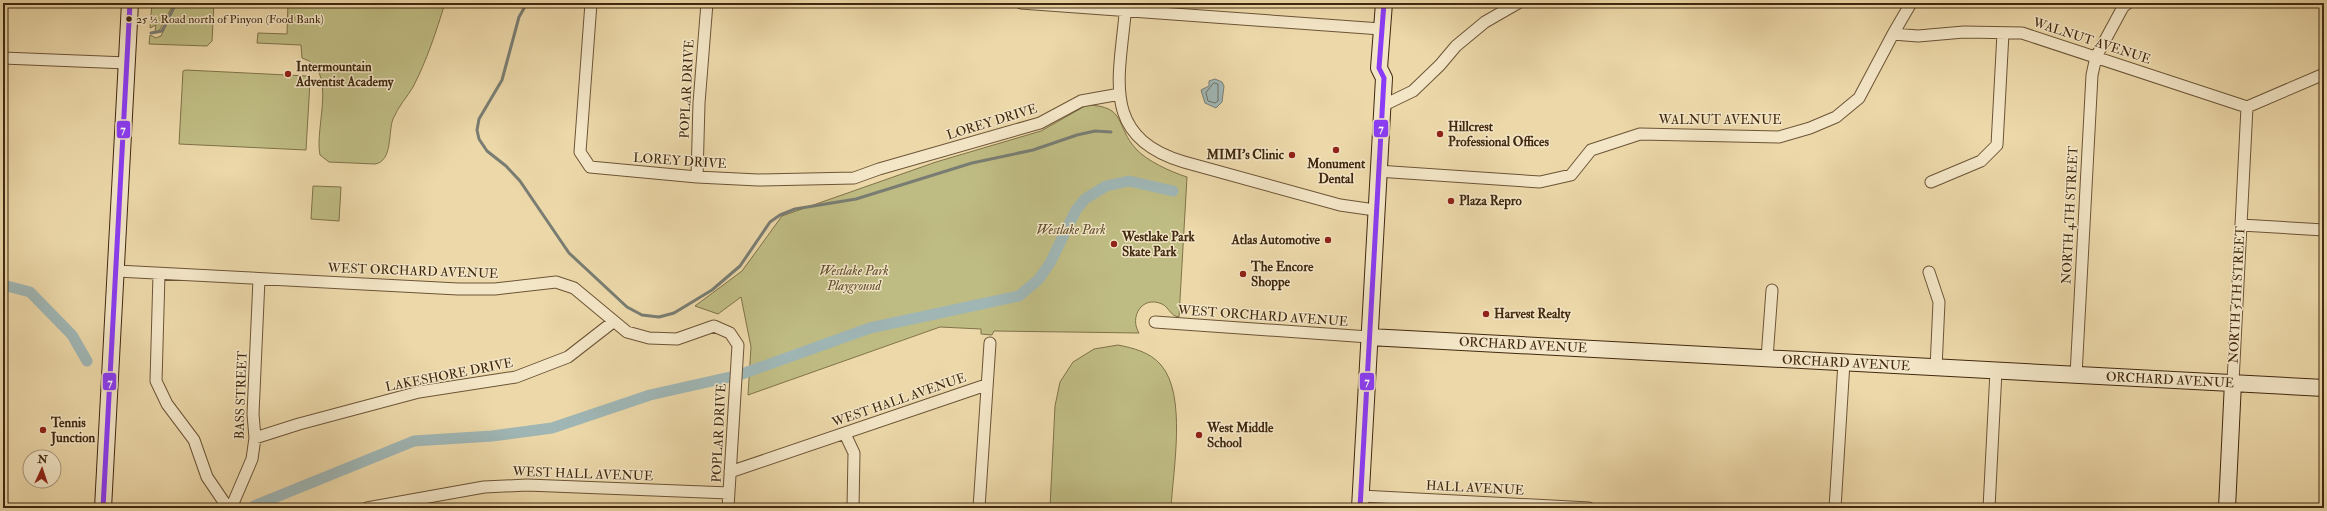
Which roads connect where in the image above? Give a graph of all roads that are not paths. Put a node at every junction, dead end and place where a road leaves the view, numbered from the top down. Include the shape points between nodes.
1 (130, 3) edge
2 (591, 3) edge
3 (707, 3) edge
4 (1020, 3) edge
5 (1384, 3) edge
6 (1393, 3) edge
7 (1518, 3) edge
8 (1911, 3) edge
9 (2128, 3) edge
10 (1126, 7) edge
11 (1381, 29) junction
12 (2003, 33) junction
13 (1893, 34) junction
14 (2096, 57) junction
15 (3, 58) edge
16 (127, 63) junction
17 (2324, 74) edge
18 (1384, 78) junction
19 (1120, 94) junction
20 (1382, 106) junction
21 (2247, 107) junction
22 (1378, 172) junction
23 (698, 177) junction
24 (1931, 182) dead end
25 (1375, 210) junction
26 (2241, 225) junction
27 (2324, 230) edge
28 (117, 271) junction
29 (1929, 272) dead end
30 (159, 274) junction
31 (259, 279) junction
32 (1772, 290) dead end
33 (613, 322) junction
34 (1155, 322) dead end
35 (1369, 336) junction
36 (990, 343) dead end
37 (1767, 358) junction
38 (737, 360) joint
39 (1844, 362) junction
40 (1936, 368) junction
41 (1996, 371) junction
42 (2076, 375) junction
43 (2233, 382) junction
44 (986, 385) junction
45 (2324, 388) edge
46 (845, 434) junction
47 (255, 438) junction
48 (730, 472) junction
49 (729, 493) junction
50 (1361, 502) edge
51 (104, 508) edge
52 (230, 508) edge
53 (367, 508) edge
54 (728, 508) edge
55 (853, 508) edge
56 (979, 508) edge
57 (1588, 508) edge
58 (1835, 508) edge
59 (1989, 508) edge
60 (2226, 508) edge

1 - 16 street
2 - 23 street, LOREY DRIVE via 580,152 590,167
3 - 23 street, POPLAR DRIVE via 699,103
4 - 10 street
5 - 11 street
6 - 18 street via 1389,70
7 - 20 street via 1485,22 1456,46 1413,90
8 - 13 street
9 - 14 street, NORTH 4TH STREET via 2123,7
10 - 11 street
10 - 19 street
11 - 18 street via 1379,68
12 - 13 street, WALNUT AVENUE via 1964,32 1918,36
12 - 14 street, WALNUT AVENUE via 2022,34
12 - 24 street via 1997,145 1981,161
13 - 22 street, WALNUT AVENUE via 1859,98 1836,117 1803,130 1780,136 1640,134 1591,150 1572,175 1540,182
14 - 21 street, WALNUT AVENUE
14 - 42 street, NORTH 4TH STREET via 2091,83
15 - 16 street
16 - 28 street
17 - 21 street
18 - 20 street
19 - 23 street, LOREY DRIVE via 1081,101 1040,123 854,178 758,180
19 - 25 street via 1122,110 1130,126 1140,140 1163,155 1340,205
20 - 22 street
21 - 26 street, NORTH 5TH STREET
22 - 25 street
25 - 35 street
26 - 27 street
26 - 43 street, NORTH 5TH STREET
28 - 30 street, WEST ORCHARD AVENUE
28 - 51 street
29 - 40 street via 1939,302
30 - 31 street, WEST ORCHARD AVENUE
30 - 52 street via 156,381 167,404 194,440 207,477
31 - 33 street, WEST ORCHARD AVENUE via 458,289 495,289 556,282 574,288
31 - 47 street, BASS STREET via 253,414
32 - 37 street
33 - 38 street, WEST ORCHARD AVENUE via 627,332 649,338 677,339 714,326 730,333 738,345
33 - 47 street, LAKESHORE DRIVE via 568,357 516,376 419,392
34 - 35 street, WEST ORCHARD AVENUE
35 - 37 street, ORCHARD AVENUE
35 - 50 street
36 - 44 street
37 - 39 street, ORCHARD AVENUE
38 - 48 street, POPLAR DRIVE
39 - 40 street, ORCHARD AVENUE
39 - 58 street
40 - 41 street, ORCHARD AVENUE
41 - 42 street, ORCHARD AVENUE
41 - 59 street
42 - 43 street, ORCHARD AVENUE
43 - 45 street, ORCHARD AVENUE
43 - 60 street, NORTH 5TH STREET
44 - 46 street, WEST HALL AVENUE
44 - 56 street
46 - 48 street, WEST HALL AVENUE
46 - 55 street via 854,453
47 - 52 street, BASS STREET via 252,459
48 - 49 street, POPLAR DRIVE
49 - 53 street, WEST HALL AVENUE via 527,484 484,487
49 - 54 street, POPLAR DRIVE
50 - 57 street, HALL AVENUE

